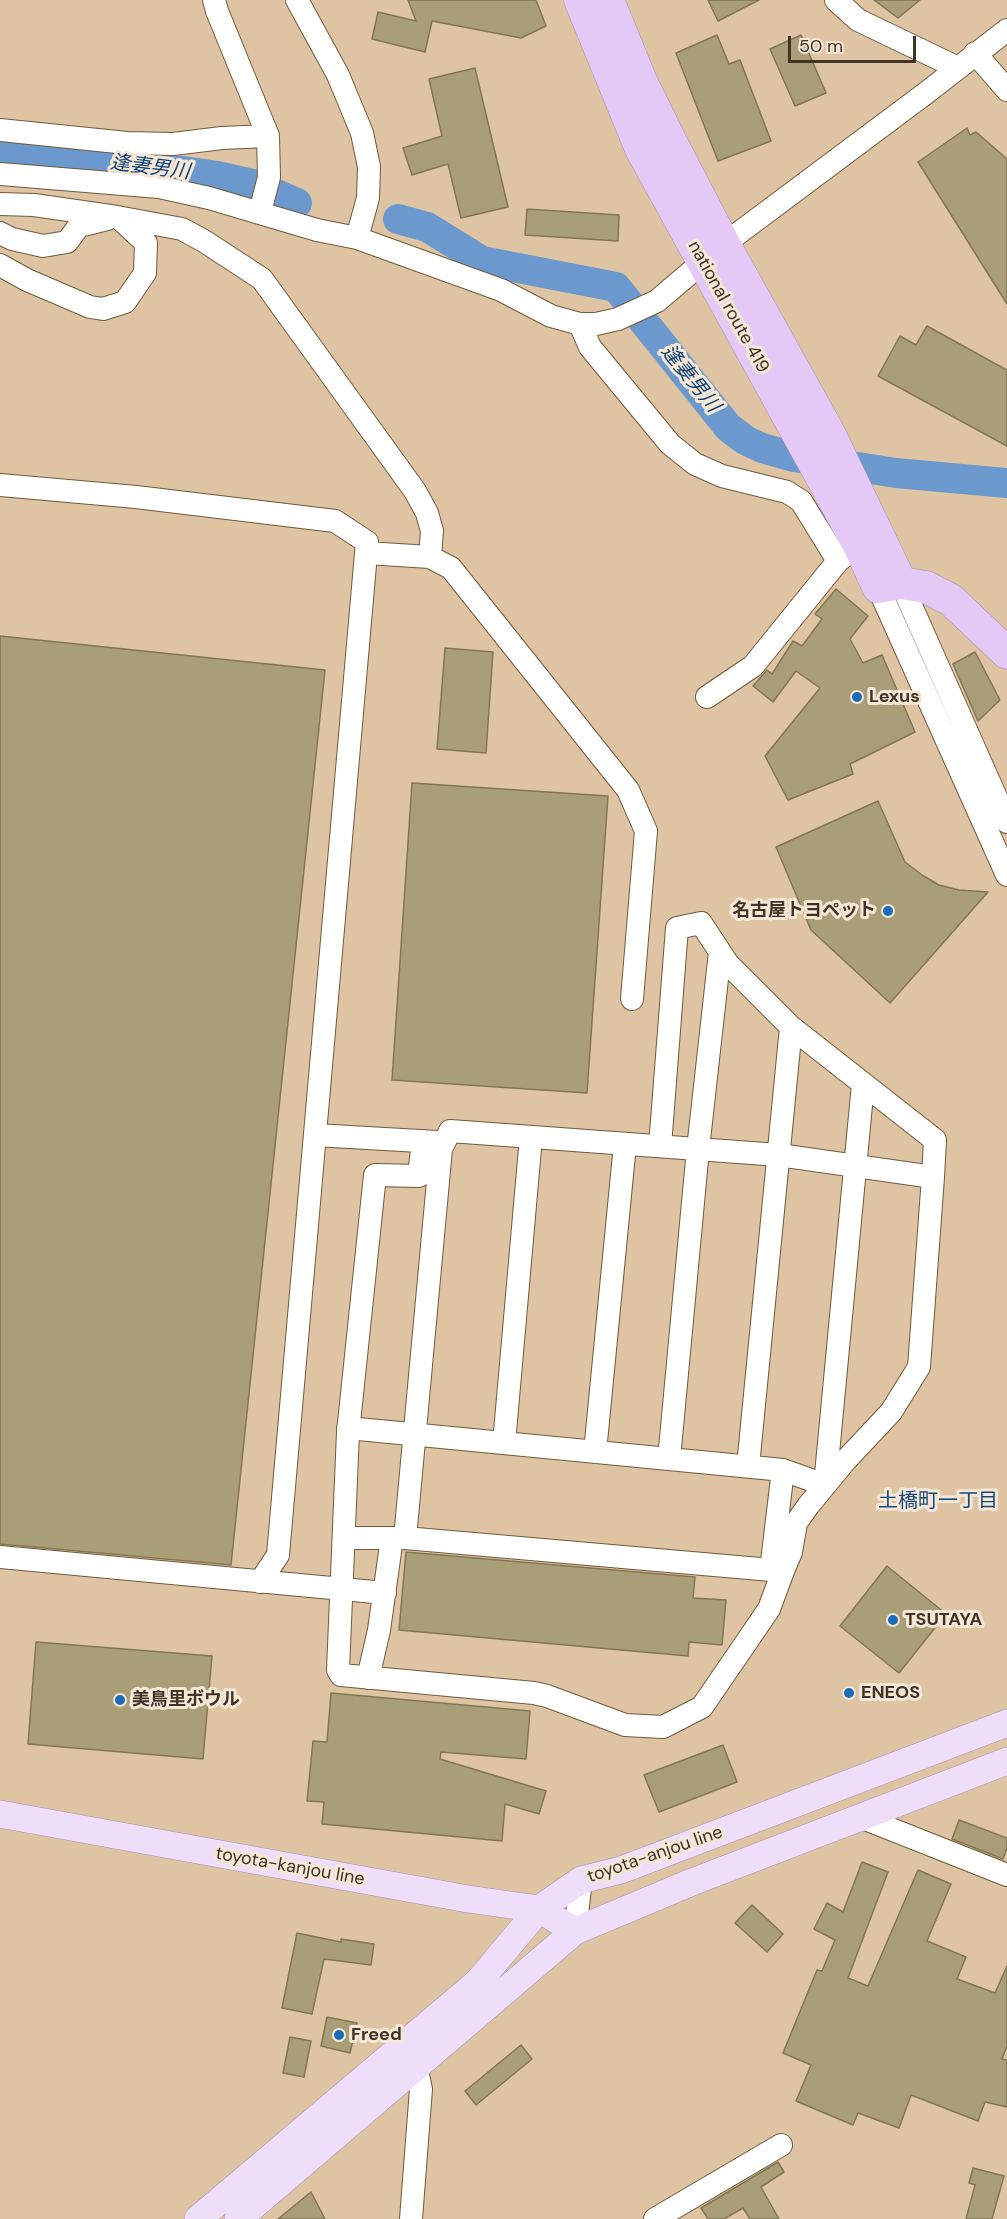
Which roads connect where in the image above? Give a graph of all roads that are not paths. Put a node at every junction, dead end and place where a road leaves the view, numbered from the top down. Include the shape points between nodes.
1 (214, 0) edge
2 (297, 0) edge
3 (580, 0) edge
4 (608, 0) edge
5 (836, 0) edge
6 (1007, 30) edge
7 (975, 53) junction
8 (957, 68) junction
9 (1007, 90) edge
10 (0, 130) edge
11 (267, 136) junction
12 (0, 174) edge
13 (0, 204) edge
14 (262, 206) junction
15 (117, 216) junction
16 (0, 233) edge
17 (357, 238) junction
18 (713, 252) junction
19 (0, 265) edge
20 (588, 324) junction
21 (0, 485) edge
22 (841, 487) junction
23 (366, 553) junction
24 (848, 553) junction
25 (430, 557) junction
26 (890, 585) junction
27 (1007, 653) edge
28 (707, 697) dead end
29 (1007, 822) edge
30 (1007, 875) edge
31 (720, 952) junction
32 (632, 999) dead end
33 (790, 1027) junction
34 (863, 1084) junction
35 (315, 1135) junction
36 (531, 1137) junction
37 (434, 1142) junction
38 (625, 1144) junction
39 (660, 1146) junction
40 (698, 1149) junction
41 (779, 1155) junction
42 (854, 1166) junction
43 (429, 1177) junction
44 (933, 1177) junction
45 (348, 1430) junction
46 (415, 1435) junction
47 (504, 1443) junction
48 (595, 1452) junction
49 (669, 1459) junction
50 (748, 1466) junction
51 (783, 1470) junction
52 (825, 1485) junction
53 (344, 1538) junction
54 (399, 1538) junction
55 (0, 1557) edge
56 (777, 1571) junction
57 (260, 1582) junction
58 (342, 1589) junction
59 (385, 1593) junction
60 (368, 1678) junction
61 (1007, 1723) edge
62 (1007, 1761) edge
63 (0, 1814) edge
64 (863, 1818) junction
65 (1007, 1875) edge
66 (581, 1881) junction
67 (539, 1909) junction
68 (575, 1931) junction
69 (416, 2066) junction
70 (781, 2145) dead end
71 (198, 2219) edge
72 (238, 2219) edge
73 (411, 2219) edge
74 (655, 2219) edge

1 - 11 street
2 - 17 street via 338,75 362,133 369,167 368,198
3 - 18 highway, national route 419 via 641,149
4 - 18 highway, national route 419
5 - 8 street via 858,20
6 - 7 street
7 - 8 street
7 - 9 street
8 - 18 street
10 - 11 street via 150,144
11 - 14 street via 269,177
12 - 14 street via 159,187
13 - 15 street
14 - 17 street via 317,230
15 - 16 street via 79,226 67,242 43,246
15 - 19 street via 146,243 145,273 125,302 103,309 90,307
15 - 25 street via 182,229 262,279 415,491 432,531
17 - 20 street via 501,290 551,316
18 - 20 street via 657,301 618,319
18 - 22 highway, national route 419 via 794,428
18 - 22 highway, national route 419 via 828,431
20 - 24 street via 590,347 670,444 695,464 722,476 787,492 801,501
21 - 23 street via 335,521 367,542
22 - 24 highway, national route 419
22 - 26 highway, national route 419
23 - 25 street
23 - 35 street
24 - 26 highway, national route 419
24 - 28 street via 753,666
25 - 32 street via 451,568 628,790 646,831
26 - 27 highway via 926,587 951,600
26 - 29 street
26 - 30 street
31 - 33 street
31 - 39 street via 701,923 677,928
31 - 40 street
33 - 34 street
33 - 41 street
34 - 42 street
34 - 44 street via 935,1140
35 - 37 street
35 - 57 street via 278,1555
36 - 37 street via 450,1131
36 - 38 street
36 - 47 street
37 - 43 street via 441,1149
38 - 39 street
38 - 48 street
39 - 40 street
40 - 41 street
40 - 49 street
41 - 42 street
41 - 50 street
42 - 44 street
42 - 52 street
43 - 45 street via 375,1175
43 - 46 street
44 - 52 street via 919,1367 891,1412
45 - 46 street
45 - 53 street
46 - 47 street
46 - 54 street
47 - 48 street
48 - 49 street
49 - 50 street
50 - 51 street
51 - 52 street
51 - 56 street
52 - 56 street via 796,1523 791,1552
53 - 54 street
53 - 58 street
54 - 56 street
54 - 59 street
55 - 57 street
56 - 60 street via 769,1609 702,1707 663,1727 625,1725 534,1693
57 - 58 street
58 - 59 street
58 - 60 street via 338,1670 341,1675
59 - 60 street
61 - 66 main road, toyota-anjou line via 621,1870
62 - 64 main road, toyota-anjou line
63 - 67 main road, toyota-kanjou line
64 - 65 street
64 - 68 main road, toyota-anjou line
66 - 67 main road, toyota-anjou line
66 - 68 street
67 - 68 main road, toyota-kanjou line
67 - 71 main road, toyota-anjou line via 478,1982
68 - 69 main road, toyota-anjou line
69 - 72 main road, toyota-anjou line
69 - 73 street via 421,2090
70 - 74 street

